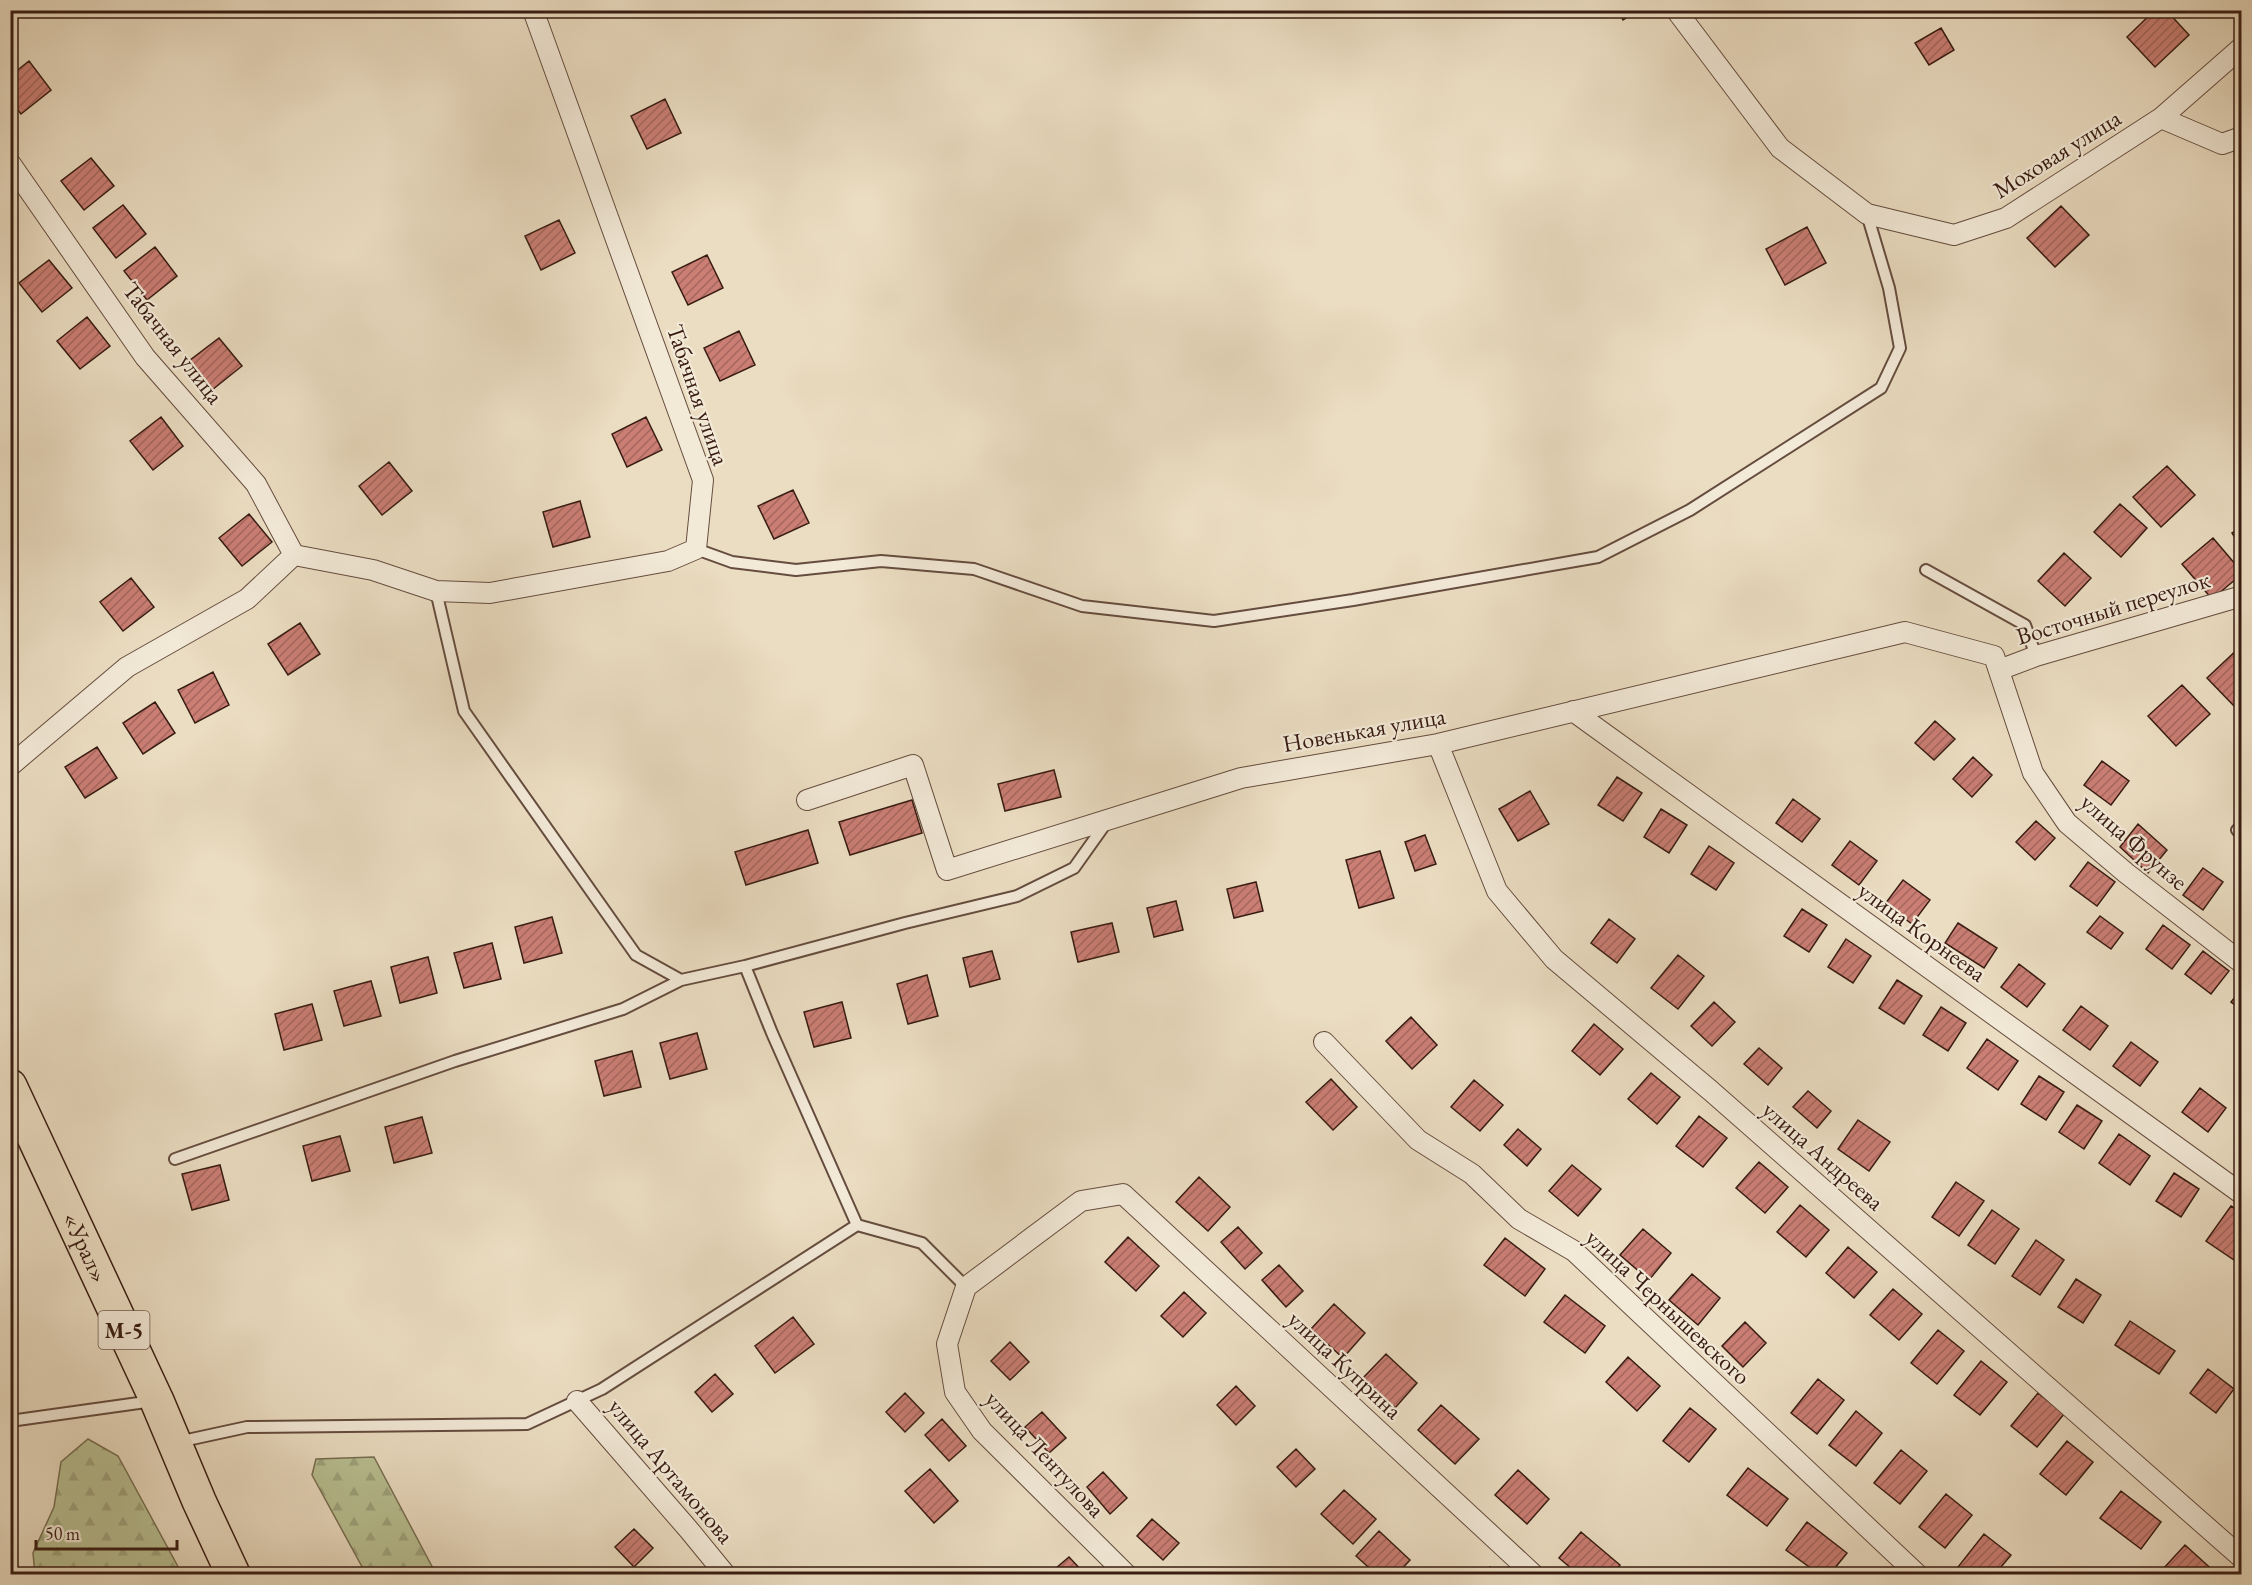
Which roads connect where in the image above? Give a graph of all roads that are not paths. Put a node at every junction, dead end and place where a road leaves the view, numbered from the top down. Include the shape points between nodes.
1 (533, 10) edge
2 (1676, 10) edge
3 (2241, 47) edge
4 (2161, 118) junction
5 (2241, 137) edge
6 (10, 162) edge
7 (1867, 214) junction
8 (696, 549) junction
9 (294, 555) junction
10 (1926, 570) dead end
11 (436, 591) junction
12 (2241, 596) edge
13 (2036, 656) junction
14 (1999, 670) junction
15 (1573, 711) junction
16 (1438, 744) junction
17 (10, 766) edge
18 (807, 800) dead end
19 (1108, 820) junction
20 (2241, 963) edge
21 (745, 966) junction
22 (681, 980) junction
23 (1324, 1042) dead end
24 (10, 1086) edge
25 (175, 1159) dead end
26 (2241, 1194) edge
27 (857, 1225) junction
28 (966, 1287) junction
29 (157, 1401) junction
30 (577, 1401) junction
31 (10, 1421) edge
32 (174, 1442) junction
33 (2241, 1558) edge
34 (233, 1575) edge
35 (725, 1575) edge
36 (1126, 1575) edge
37 (1533, 1575) edge
38 (1917, 1575) edge

1 - 8 street, Табачная улица via 703,480
2 - 7 street, Моховая улица via 1780,148
3 - 4 street, Моховая улица
4 - 5 street via 2223,144
4 - 7 street, Моховая улица via 2006,218 1954,235
6 - 9 street, Табачная улица via 145,357 256,484
7 - 8 lane via 1889,288 1900,348 1881,388 1690,510 1598,557 1214,621 1082,606 974,569 881,561 796,570 732,562
8 - 11 street via 668,561 490,593
9 - 11 street via 373,570
9 - 17 street via 247,599 127,667
10 - 13 lane via 2025,624
11 - 22 lane via 464,711 636,955
12 - 13 street, Восточный переулок
13 - 14 street, Восточный переулок
14 - 15 street, Новенькая улица via 1995,656 1905,632
14 - 20 street, улица Фрунзе via 2033,773 2067,823
15 - 16 street, Новенькая улица
15 - 26 street, улица Корнеева
16 - 19 street, Новенькая улица via 1241,778
16 - 33 street, улица Андреева via 1497,891 1554,959 1711,1091
18 - 19 street, Новенькая улица via 913,765 947,870
19 - 21 lane via 1074,868 1017,897
21 - 22 lane
21 - 27 lane
22 - 25 lane via 623,1009 455,1061
23 - 38 street, улица Чернышевского via 1418,1140 1472,1174 1519,1219 1574,1251
24 - 29 highway, «Урал» / М-5
27 - 28 lane via 922,1243
27 - 30 lane via 602,1389
28 - 36 street, улица Лентулова via 947,1344 956,1392 982,1431
28 - 37 street, улица Куприна via 1081,1201 1123,1194
29 - 31 lane
29 - 32 highway, «Урал» / М-5
30 - 32 lane via 527,1424 247,1427
30 - 35 street, улица Артамонова
32 - 34 highway, «Урал» / М-5

